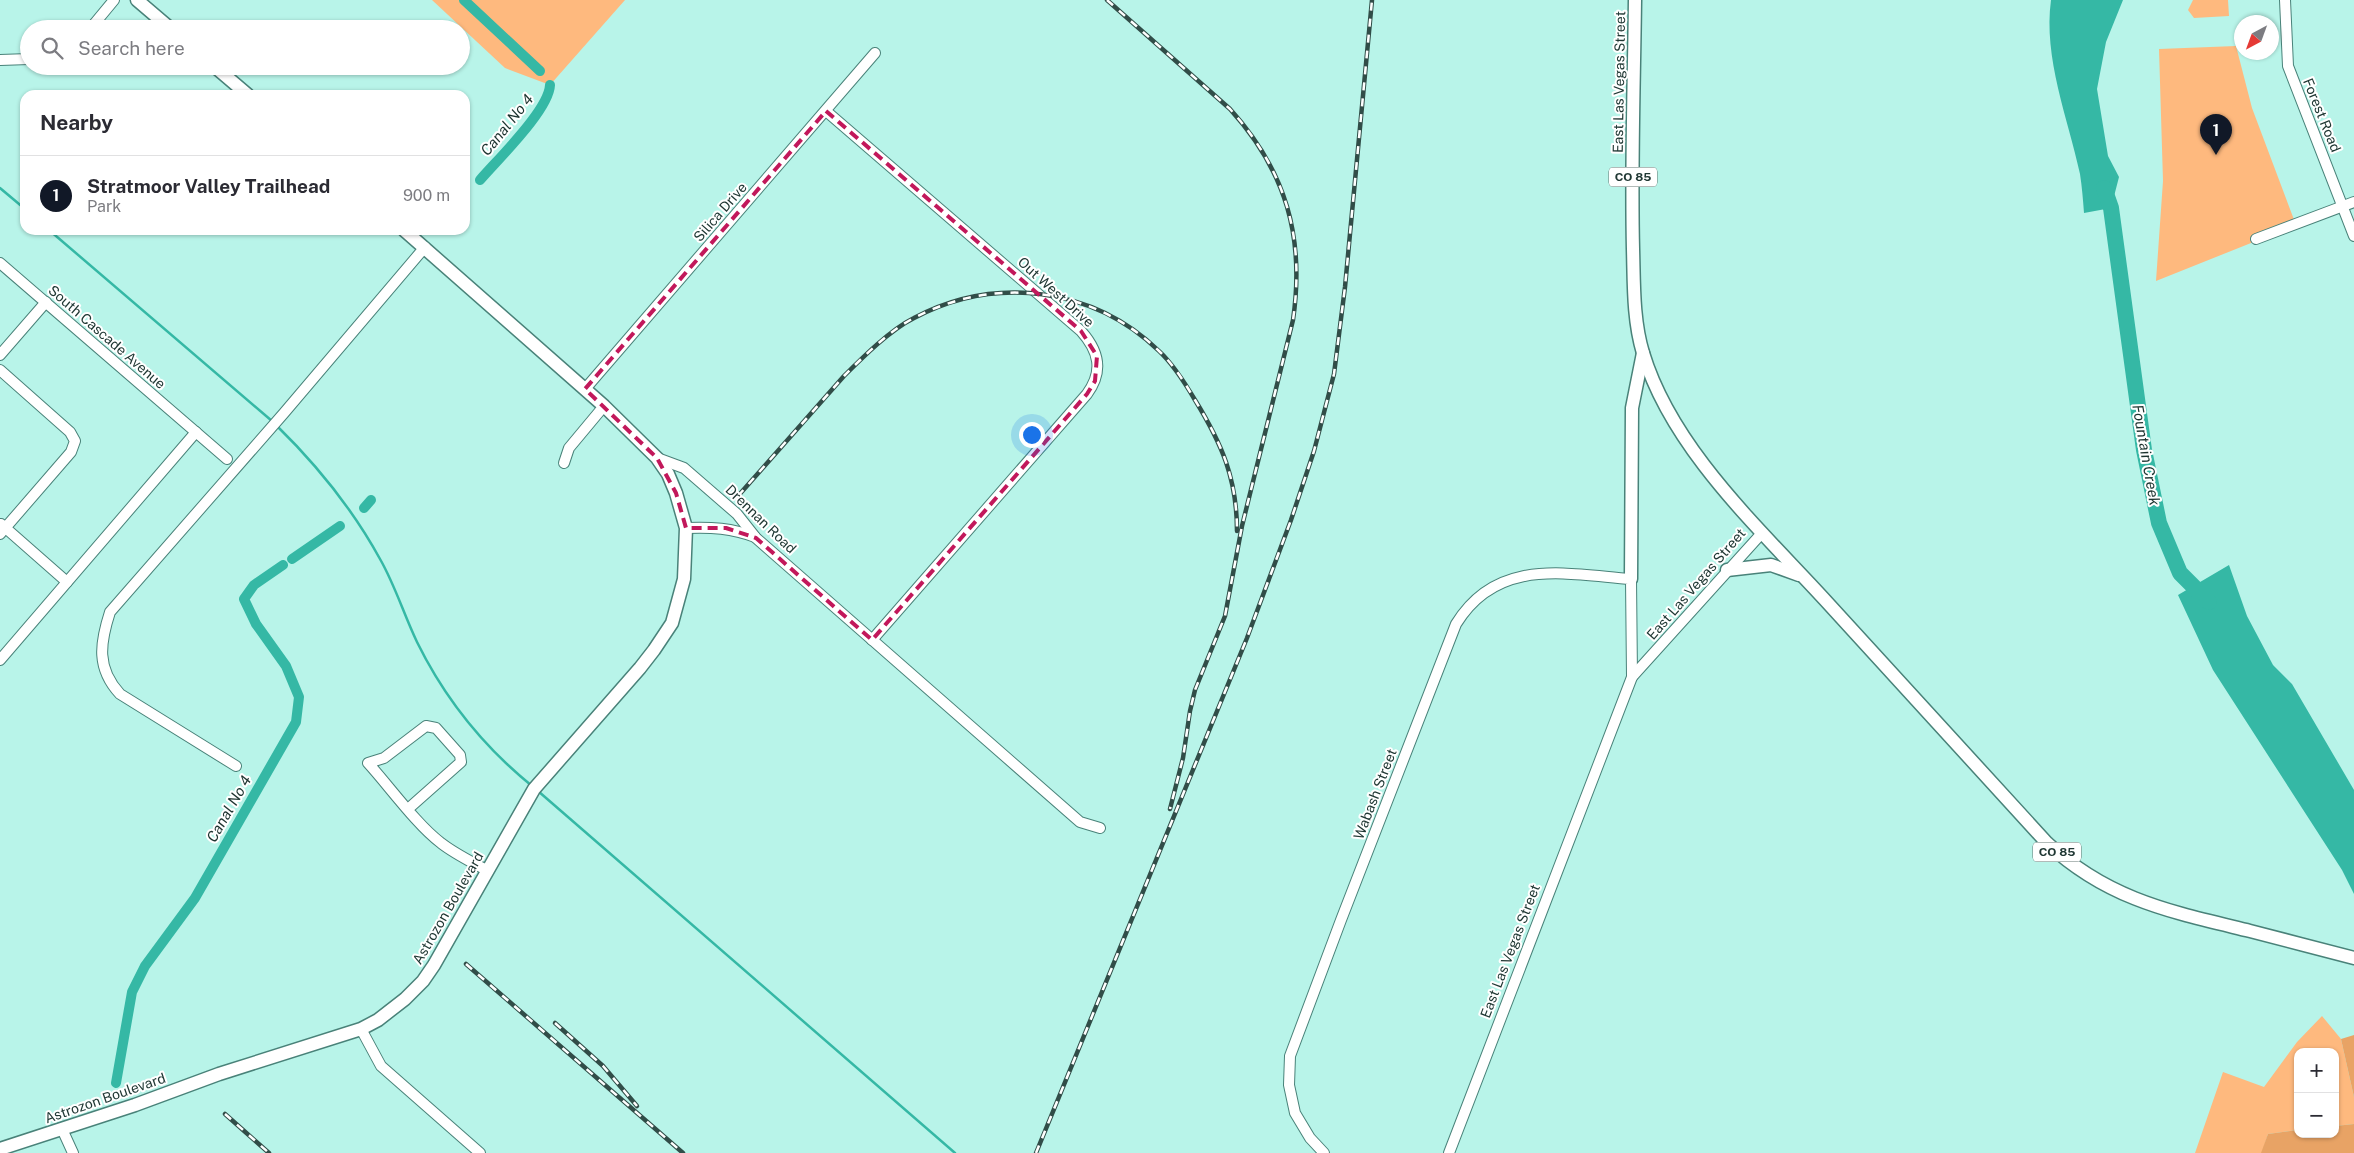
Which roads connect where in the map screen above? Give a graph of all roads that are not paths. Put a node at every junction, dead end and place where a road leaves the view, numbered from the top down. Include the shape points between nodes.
1 (114, 0) edge
2 (137, 0) edge
3 (1635, 0) edge
4 (2285, 0) edge
5 (97, 20) edge
6 (160, 20) edge
7 (875, 53) dead end
8 (20, 59) edge
9 (0, 60) edge
10 (225, 75) edge
11 (242, 90) edge
12 (826, 111) junction
13 (2354, 202) edge
14 (2344, 206) junction
15 (410, 235) edge
16 (2354, 236) edge
17 (2256, 239) dead end
18 (424, 248) junction
19 (0, 262) edge
20 (46, 302) junction
21 (1643, 353) junction
22 (0, 355) edge
23 (0, 370) edge
24 (585, 389) junction
25 (604, 406) junction
26 (196, 432) junction
27 (657, 458) junction
28 (227, 459) dead end
29 (564, 464) dead end
30 (2, 528) edge
31 (686, 528) junction
32 (1762, 532) junction
33 (756, 538) junction
34 (1727, 570) junction
35 (1805, 578) junction
36 (1632, 579) junction
37 (67, 582) junction
38 (872, 640) junction
39 (0, 660) edge
40 (1632, 677) junction
41 (236, 766) dead end
42 (408, 809) junction
43 (1100, 828) dead end
44 (488, 871) junction
45 (2354, 958) edge
46 (361, 1029) junction
47 (62, 1129) junction
48 (0, 1149) edge
49 (74, 1153) edge
50 (480, 1153) edge
51 (1324, 1153) edge
52 (1449, 1153) edge

1 - 5 street
2 - 6 main road
3 - 21 main road, East Las Vegas Street / CO 85 via 1632,226 1635,311
4 - 14 street, Forest Road via 2288,66
7 - 12 street, Silica Drive
8 - 9 street
10 - 11 main road
12 - 24 street, Silica Drive
12 - 38 street, Out West Drive via 1081,331 1094,347 1099,365 1096,381 1087,394
13 - 14 street
14 - 16 street, Forest Road
14 - 17 street
15 - 18 main road, Drennan Road
18 - 24 main road, Drennan Road
18 - 41 street via 110,612 103,633 102,660 109,682 120,694
19 - 20 street, South Cascade Avenue
20 - 22 street
20 - 26 street, South Cascade Avenue
21 - 32 main road, East Las Vegas Street / CO 85 via 1679,427
21 - 36 main road via 1632,408
23 - 30 street via 70,432 75,441 71,452
24 - 25 main road, Drennan Road
25 - 27 main road, Drennan Road
25 - 29 street via 569,448
26 - 28 street, South Cascade Avenue
26 - 37 street
27 - 31 main road, Astrozon Boulevard via 676,492
27 - 33 street, Drennan Road via 684,468 737,514
30 - 37 street
31 - 33 street via 726,528
31 - 44 main road, Astrozon Boulevard via 684,579 677,610 668,629 640,668 546,775 523,806
32 - 34 street, East Las Vegas Street
32 - 35 main road, CO 85
33 - 38 street, Drennan Road
34 - 35 main road via 1771,565
34 - 40 street, East Las Vegas Street
35 - 45 main road, CO 85 via 2047,843 2077,869 2108,887 2166,911
36 - 40 street, East Las Vegas Street
36 - 51 street, Wabash Street via 1551,573 1514,577 1488,589 1456,624 1290,1056 1289,1085 1296,1113 1310,1138
37 - 39 street
38 - 43 street, Drennan Road via 1080,822
40 - 52 street, East Las Vegas Street
42 - 42 street via 368,763 384,758 431,725 460,755 461,762
42 - 44 street via 440,843
44 - 46 main road, Astrozon Boulevard via 423,981 390,1011
46 - 47 main road, Astrozon Boulevard
46 - 50 street via 381,1066
47 - 48 main road, Astrozon Boulevard
47 - 49 street

